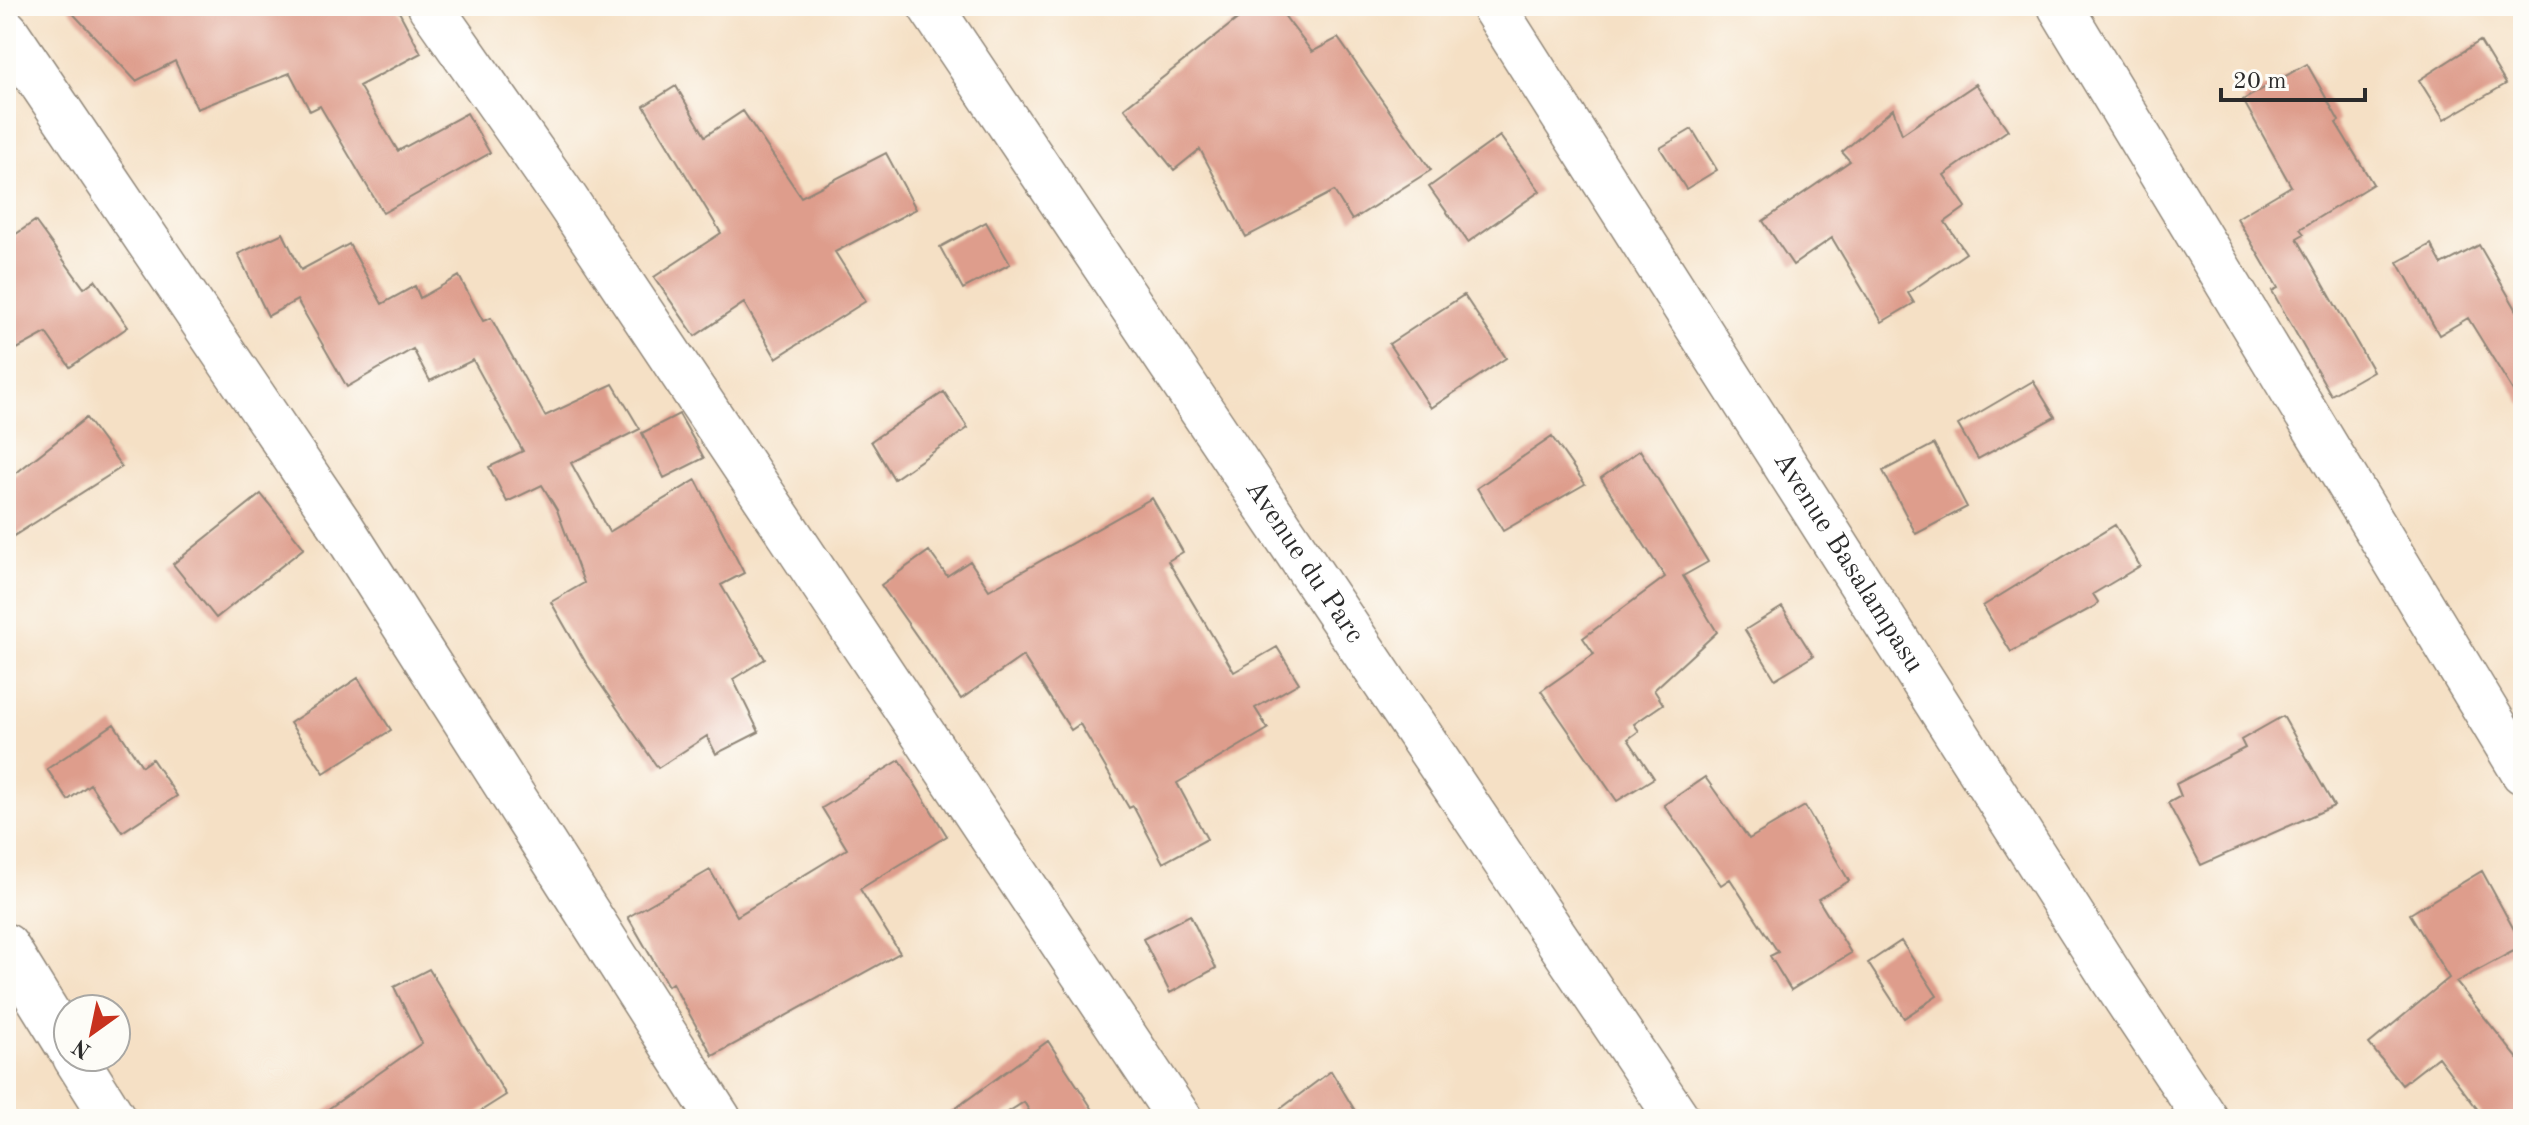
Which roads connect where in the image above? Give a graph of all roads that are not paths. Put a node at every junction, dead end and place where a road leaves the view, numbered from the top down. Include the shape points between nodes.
1 (430, 6) edge
2 (930, 6) edge
3 (1493, 6) edge
4 (2060, 6) edge
5 (6, 31) edge
6 (2523, 772) edge
7 (6, 946) edge
8 (52, 1020) edge
9 (85, 1073) edge
10 (114, 1119) edge
11 (719, 1119) edge
12 (1180, 1119) edge
13 (1678, 1119) edge
14 (2206, 1119) edge

1 - 12 street via 567,201
2 - 13 street, Avenue du Parc
3 - 14 street, Avenue Basalampasu
4 - 6 street
5 - 11 street via 339,523
7 - 8 street
9 - 10 street

